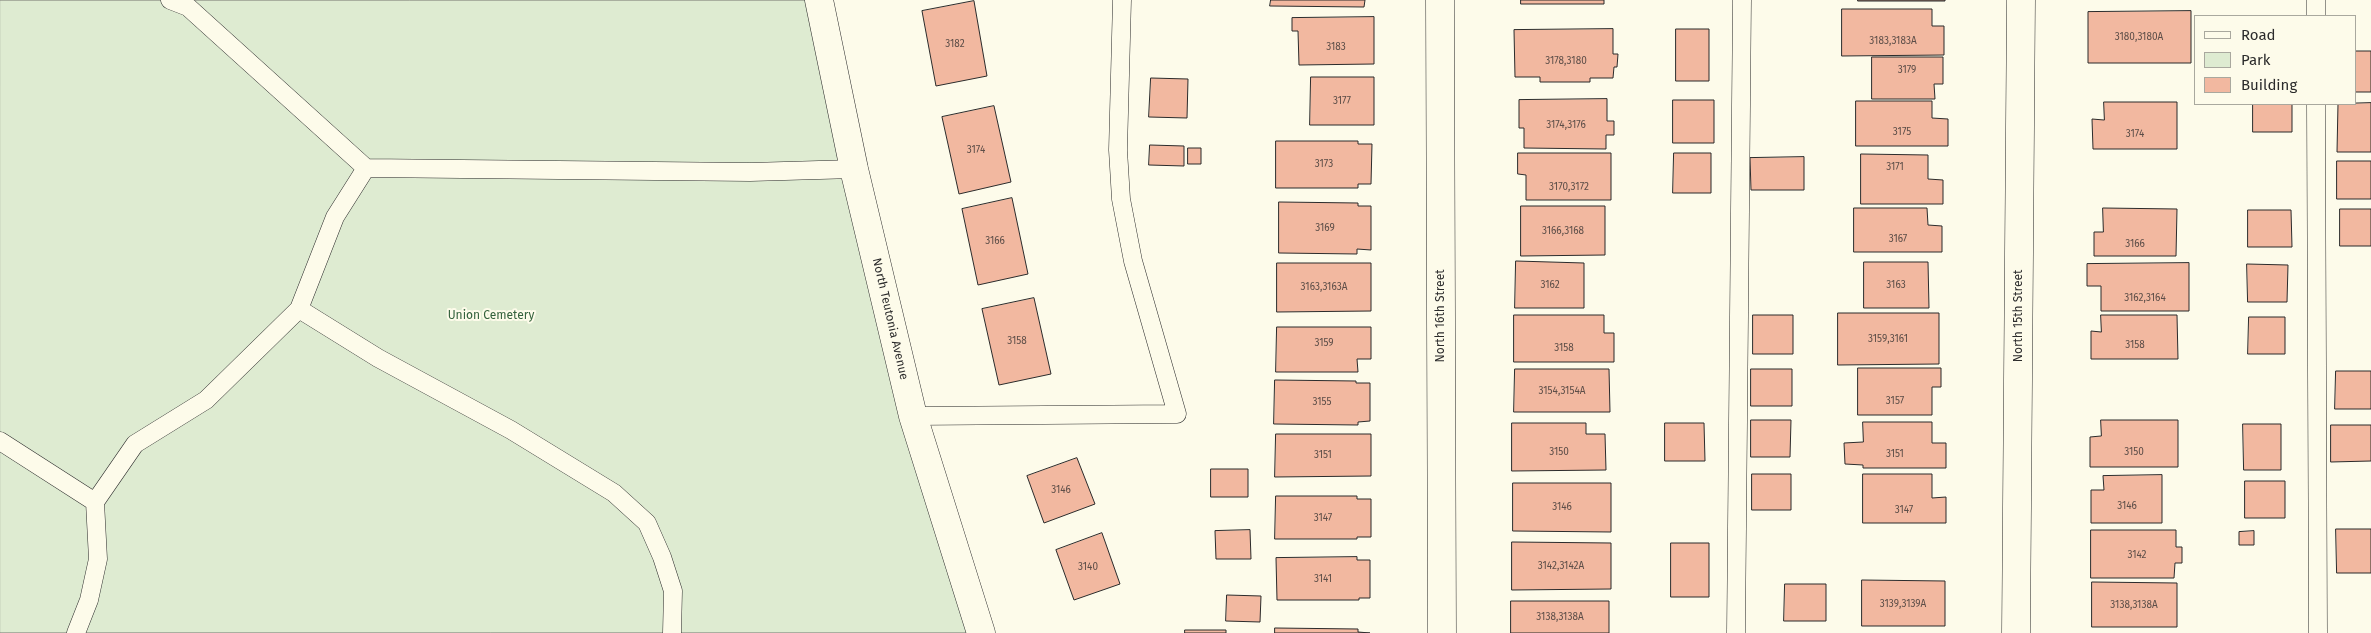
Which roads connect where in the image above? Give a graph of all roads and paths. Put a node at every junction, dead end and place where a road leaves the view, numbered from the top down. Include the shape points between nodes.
1 (170, 0) edge
2 (820, 0) edge
3 (1122, 0) edge
4 (1440, 0) edge
5 (1742, 0) edge
6 (2022, 0) edge
7 (2316, 0) edge
8 (2316, 15) edge
9 (2316, 105) edge
10 (366, 168) junction
11 (854, 169) junction
12 (299, 309) junction
13 (913, 416) junction
14 (0, 441) edge
15 (95, 502) junction
16 (76, 633) edge
17 (672, 633) edge
18 (981, 633) edge
19 (1442, 633) edge
20 (1736, 633) edge
21 (2016, 633) edge
22 (2318, 633) edge

1 - 10 lane via 188,7
2 - 11 street, North Teutonia Avenue
3 - 13 lane via 1118,150 1121,199 1134,261 1178,414
4 - 19 street, North 16th Street
5 - 20 lane
6 - 21 street, North 15th Street
7 - 8 lane
9 - 22 lane
10 - 11 lane via 750,172
10 - 12 lane via 335,217
11 - 13 street, North Teutonia Avenue
12 - 15 lane via 206,400 135,444
12 - 17 lane via 378,358 512,430 614,493 647,523 662,557 673,592
13 - 18 street, North Teutonia Avenue
14 - 15 lane
15 - 16 lane via 98,559 89,600

